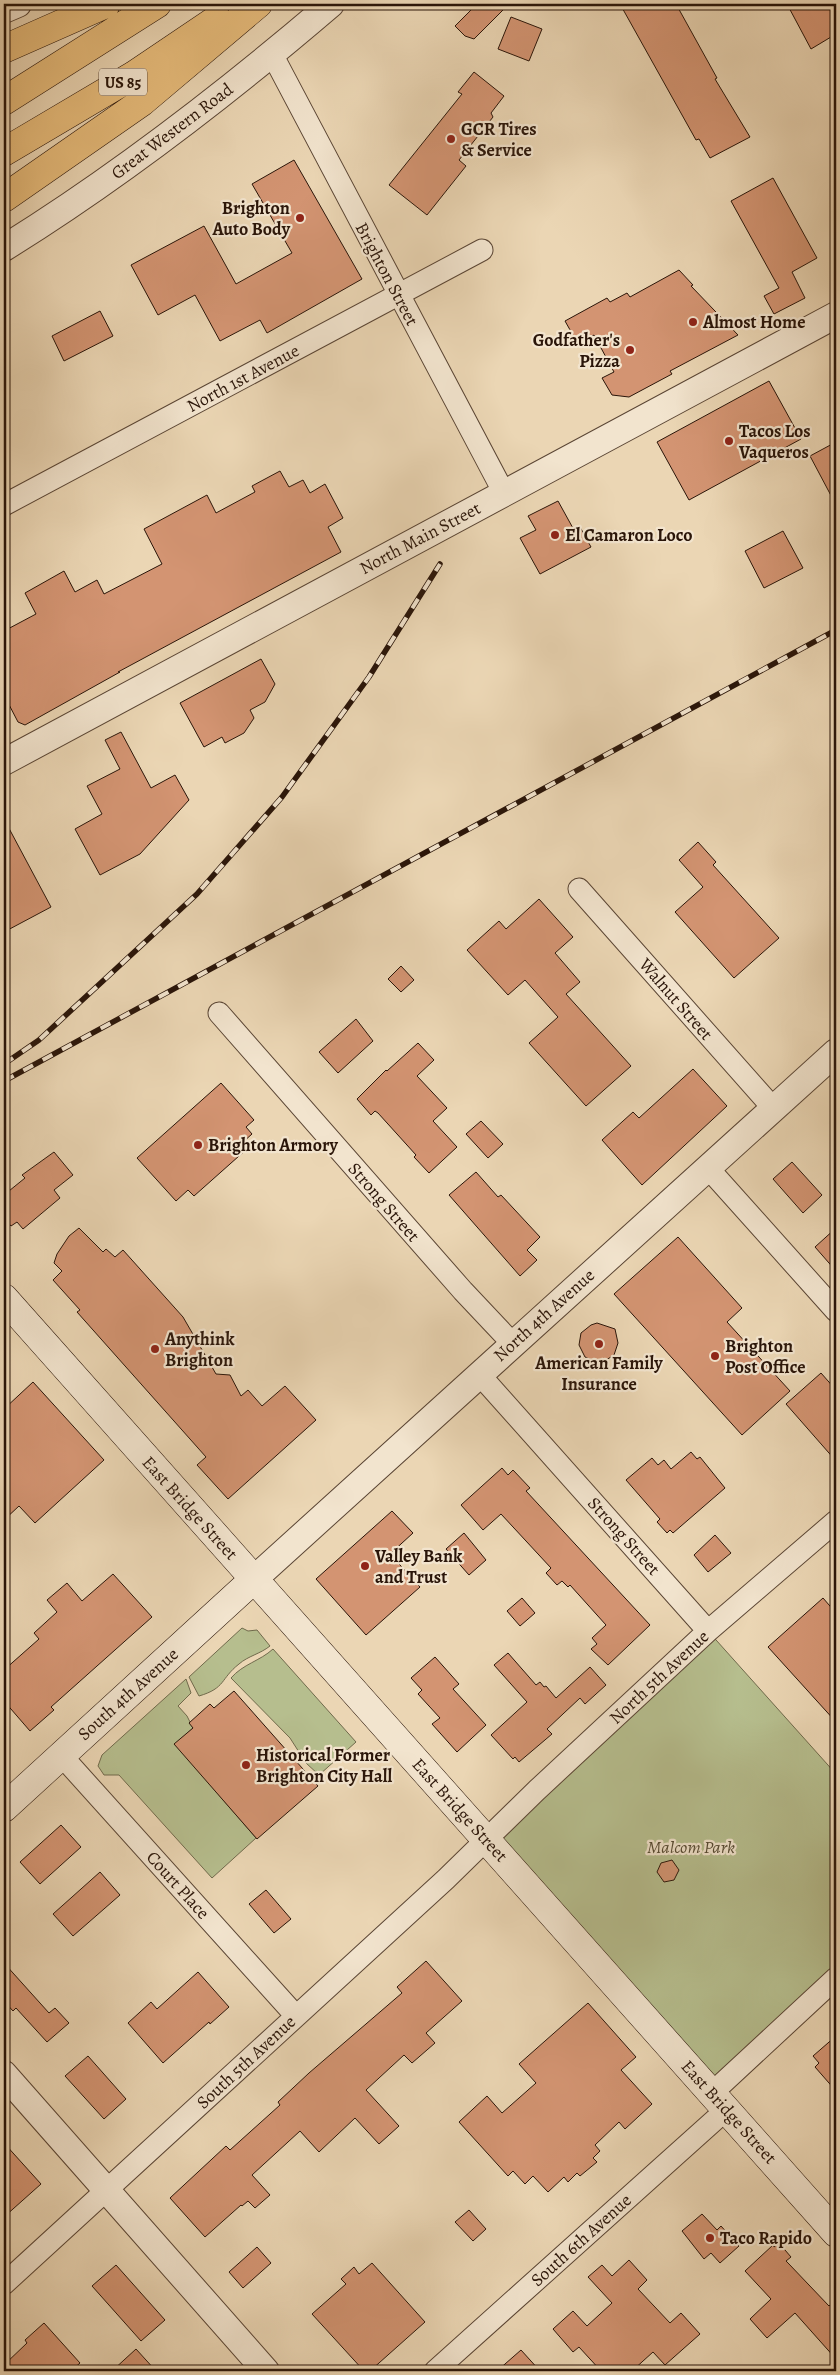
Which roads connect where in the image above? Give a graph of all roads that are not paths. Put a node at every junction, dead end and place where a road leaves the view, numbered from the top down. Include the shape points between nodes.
1 (18, 4) edge
2 (106, 4) edge
3 (157, 4) edge
4 (237, 4) edge
5 (258, 4) edge
6 (331, 4) edge
7 (4, 10) edge
8 (4, 49) edge
9 (272, 54) junction
10 (4, 101) edge
11 (4, 152) edge
12 (4, 198) edge
13 (4, 248) edge
14 (482, 250) dead end
15 (398, 295) junction
16 (836, 315) edge
17 (504, 493) junction
18 (4, 505) edge
19 (4, 760) edge
20 (579, 889) dead end
21 (219, 1013) dead end
22 (836, 1052) edge
23 (773, 1108) junction
24 (708, 1168) junction
25 (8, 1309) edge
26 (836, 1311) edge
27 (512, 1344) junction
28 (479, 1374) junction
29 (836, 1521) edge
30 (253, 1580) junction
31 (708, 1631) junction
32 (61, 1755) junction
33 (4, 1808) edge
34 (486, 1838) junction
35 (836, 1978) edge
36 (296, 2016) junction
37 (4, 2074) edge
38 (719, 2101) junction
39 (106, 2192) junction
40 (836, 2233) edge
41 (4, 2284) edge
42 (266, 2371) edge
43 (435, 2371) edge

1 - 7 street
2 - 8 highway
3 - 10 highway, US 85
4 - 11 highway, US 85 via 134,75
5 - 12 highway via 142,102
6 - 9 street, Great Western Road
9 - 13 street, Great Western Road via 158,144 67,209
9 - 15 street, Brighton Street
14 - 15 street, North 1st Avenue
15 - 17 street, Brighton Street
15 - 18 street, North 1st Avenue
16 - 17 street, North Main Street
17 - 19 street, North Main Street
20 - 23 street, Walnut Street
21 - 27 street, Strong Street
22 - 23 street, North 4th Avenue
23 - 24 street, North 4th Avenue
24 - 26 street
24 - 27 street, North 4th Avenue
25 - 30 main road, East Bridge Street
27 - 28 street, North 4th Avenue
28 - 30 street, North 4th Avenue
28 - 31 street, Strong Street
29 - 31 street, North 5th Avenue
30 - 32 main road, South 4th Avenue
30 - 34 main road, East Bridge Street
31 - 34 street, North 5th Avenue
32 - 33 main road, South 4th Avenue
32 - 36 street, Court Place
34 - 36 street, South 5th Avenue via 446,1880
34 - 38 main road, East Bridge Street
35 - 38 street, South 6th Avenue
36 - 39 street, South 5th Avenue
37 - 39 street
38 - 40 main road, East Bridge Street
38 - 43 street, South 6th Avenue
39 - 41 street, South 5th Avenue
39 - 42 street

